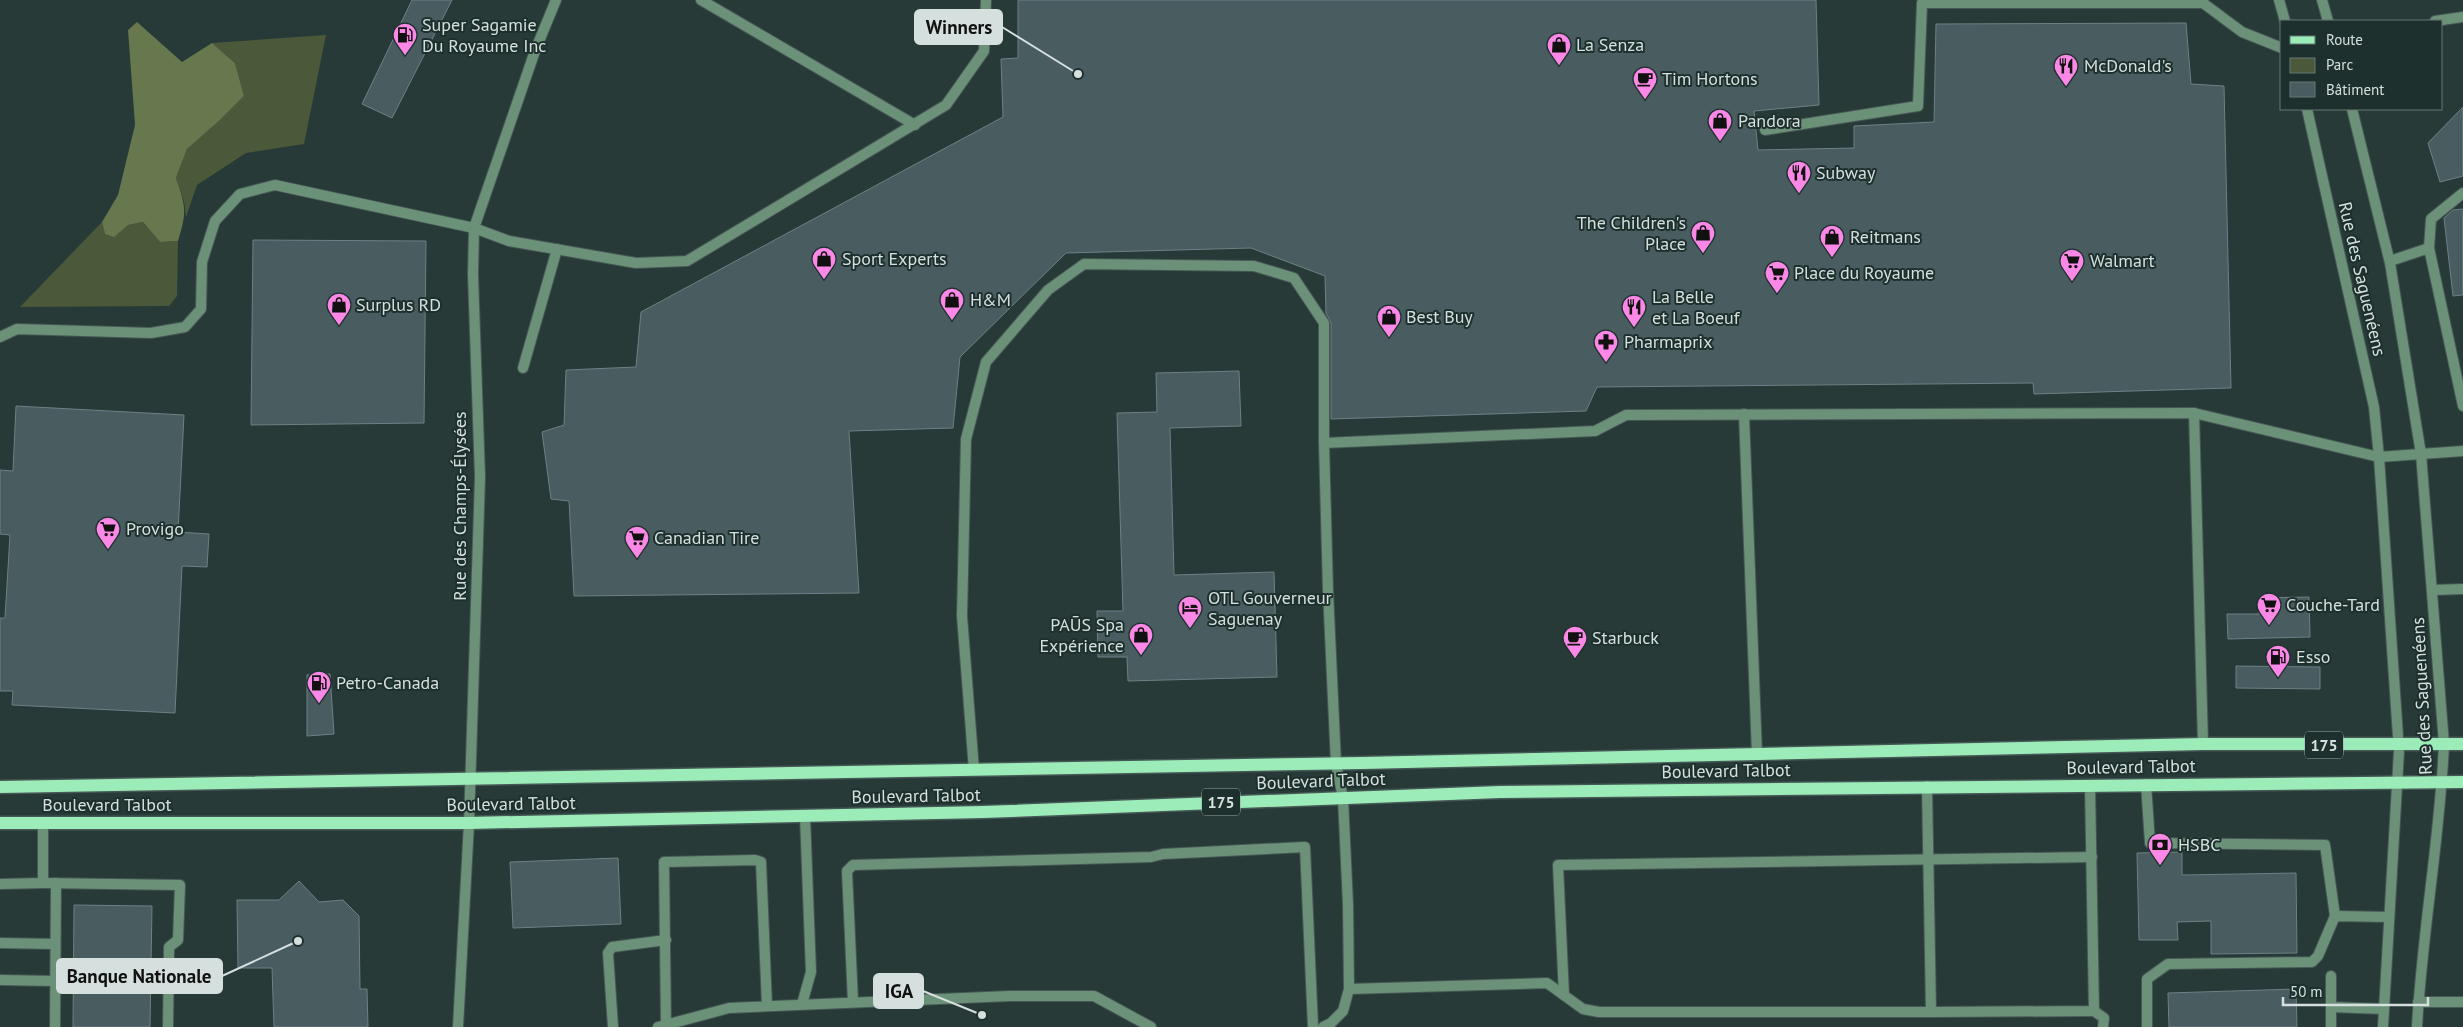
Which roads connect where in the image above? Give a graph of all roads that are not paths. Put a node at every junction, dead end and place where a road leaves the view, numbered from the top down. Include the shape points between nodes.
1 (556, 0) edge
2 (701, 0) edge
3 (986, 0) edge
4 (2279, 0) edge
5 (2322, 0) edge
6 (2203, 2) edge
7 (2463, 18) edge
8 (2285, 20) edge
9 (2328, 20) edge
10 (2443, 20) edge
11 (2280, 47) edge
12 (2307, 110) edge
13 (2352, 110) edge
14 (915, 125) junction
15 (1765, 130) dead end
16 (2463, 193) edge
17 (474, 228) junction
18 (2429, 248) junction
19 (557, 249) junction
20 (2390, 261) junction
21 (0, 337) edge
22 (523, 368) dead end
23 (2463, 406) edge
24 (2194, 413) junction
25 (1744, 414) junction
26 (1324, 443) junction
27 (2463, 450) edge
28 (2421, 454) junction
29 (2380, 457) junction
30 (2463, 589) edge
31 (2433, 590) junction
32 (2203, 744) junction
33 (2444, 744) junction
34 (2463, 744) edge
35 (2399, 745) junction
36 (1757, 755) junction
37 (1336, 764) junction
38 (974, 770) junction
39 (470, 779) junction
40 (2398, 782) junction
41 (2443, 782) junction
42 (2463, 782) edge
43 (2146, 784) junction
44 (3, 785) edge
45 (2090, 785) junction
46 (1926, 786) junction
47 (1343, 798) junction
48 (805, 816) junction
49 (0, 823) edge
50 (43, 823) junction
51 (469, 823) junction
52 (2092, 857) junction
53 (1928, 860) junction
54 (43, 883) junction
55 (0, 884) edge
56 (56, 884) junction
57 (2335, 916) junction
58 (2389, 917) junction
59 (666, 940) junction
60 (0, 943) edge
61 (55, 944) junction
62 (2331, 976) dead end
63 (0, 980) edge
64 (55, 981) junction
65 (1349, 989) junction
66 (1564, 995) junction
67 (853, 1002) junction
68 (2418, 1002) junction
69 (2463, 1002) edge
70 (802, 1004) junction
71 (766, 1006) junction
72 (2331, 1007) junction
73 (2384, 1009) junction
74 (2094, 1011) junction
75 (1931, 1012) junction
76 (662, 1026) edge
77 (55, 1027) edge
78 (168, 1027) edge
79 (458, 1027) edge
80 (613, 1027) edge
81 (1151, 1027) edge
82 (1313, 1027) edge
83 (1323, 1027) edge
84 (2104, 1027) edge
85 (2147, 1027) edge
86 (2331, 1027) edge
87 (2383, 1027) edge
88 (2416, 1027) edge

1 - 17 street, Rue des Champs-Élysées via 535,51
2 - 14 street
3 - 14 street via 984,51 946,105
4 - 8 street
5 - 9 street
6 - 11 street via 2242,32
6 - 15 street via 1922,3 1918,106
7 - 10 street
12 - 29 street, Rue des Saguenéens via 2374,407
13 - 20 street, Rue des Saguenéens
14 - 19 street via 687,261 636,262
16 - 18 street via 2431,219
17 - 19 street via 509,241
17 - 21 street via 275,185 240,194 215,221 202,262 201,309 185,327 151,333 18,329
17 - 39 street, Rue des Champs-Élysées via 480,477
18 - 20 street
18 - 23 street
19 - 22 street
20 - 28 street, Rue des Saguenéens
24 - 25 street
24 - 29 street
24 - 32 street
25 - 26 street via 1626,415 1596,431
25 - 36 street
26 - 37 street
26 - 38 street via 1324,323 1294,278 1254,266 1084,264 1048,290 986,362 966,439 962,616
27 - 28 street
28 - 29 street
28 - 31 street, Rue des Saguenéens
29 - 35 street, Rue des Saguenéens
30 - 31 street
31 - 33 street, Rue des Saguenéens
32 - 35 main road, Boulevard Talbot / 175
32 - 36 main road, Boulevard Talbot / 175
33 - 34 main road, Boulevard Talbot / 175
33 - 35 main road, Boulevard Talbot / 175
33 - 41 street, Rue des Saguenéens
35 - 40 street, Rue des Saguenéens
36 - 37 main road, Boulevard Talbot / 175
37 - 38 main road, Boulevard Talbot / 175
37 - 47 street
38 - 39 main road, Boulevard Talbot / 175
39 - 44 main road, Boulevard Talbot / 175
39 - 51 street, Rue des Champs-Élysées
40 - 41 main road, Boulevard Talbot / 175
40 - 43 main road, Boulevard Talbot / 175
40 - 58 street, Rue des Saguenéens
41 - 42 main road, Boulevard Talbot / 175
41 - 68 street, Rue des Saguenéens
43 - 45 main road, Boulevard Talbot / 175
43 - 57 street via 2150,843 2325,846
45 - 46 main road, Boulevard Talbot / 175
45 - 52 street
46 - 47 main road, Boulevard Talbot / 175 via 1500,792
46 - 53 street
47 - 48 main road, Boulevard Talbot / 175
47 - 65 street
48 - 51 main road, Boulevard Talbot / 175
48 - 70 street via 811,972
49 - 50 main road, Boulevard Talbot / 175
50 - 51 main road, Boulevard Talbot / 175
50 - 54 street
51 - 79 street, Rue des Champs-Élysées
52 - 53 street
52 - 74 street
53 - 66 street via 1558,865
53 - 75 street
54 - 55 street
54 - 56 street
56 - 61 street
56 - 78 street via 180,885 178,940 169,947
57 - 58 street
57 - 85 street via 2318,956 2312,962 2168,964 2147,979
58 - 73 street, Rue des Saguenéens
59 - 71 street via 664,862 761,862
59 - 76 street
59 - 80 street via 612,947 608,952
60 - 61 street
61 - 64 street
62 - 72 street
63 - 64 street
64 - 77 street
65 - 66 street via 1547,983
65 - 83 street via 1343,1011
66 - 75 street via 1583,1009 1599,1012
67 - 70 street
67 - 81 street via 1094,996
67 - 82 street via 847,871 853,865 1151,857 1305,846
68 - 69 street
68 - 88 street, Rue des Saguenéens
70 - 71 street
71 - 76 street via 728,1008
72 - 73 street
72 - 86 street
73 - 87 street, Rue des Saguenéens
74 - 75 street
74 - 84 street via 2104,1018

